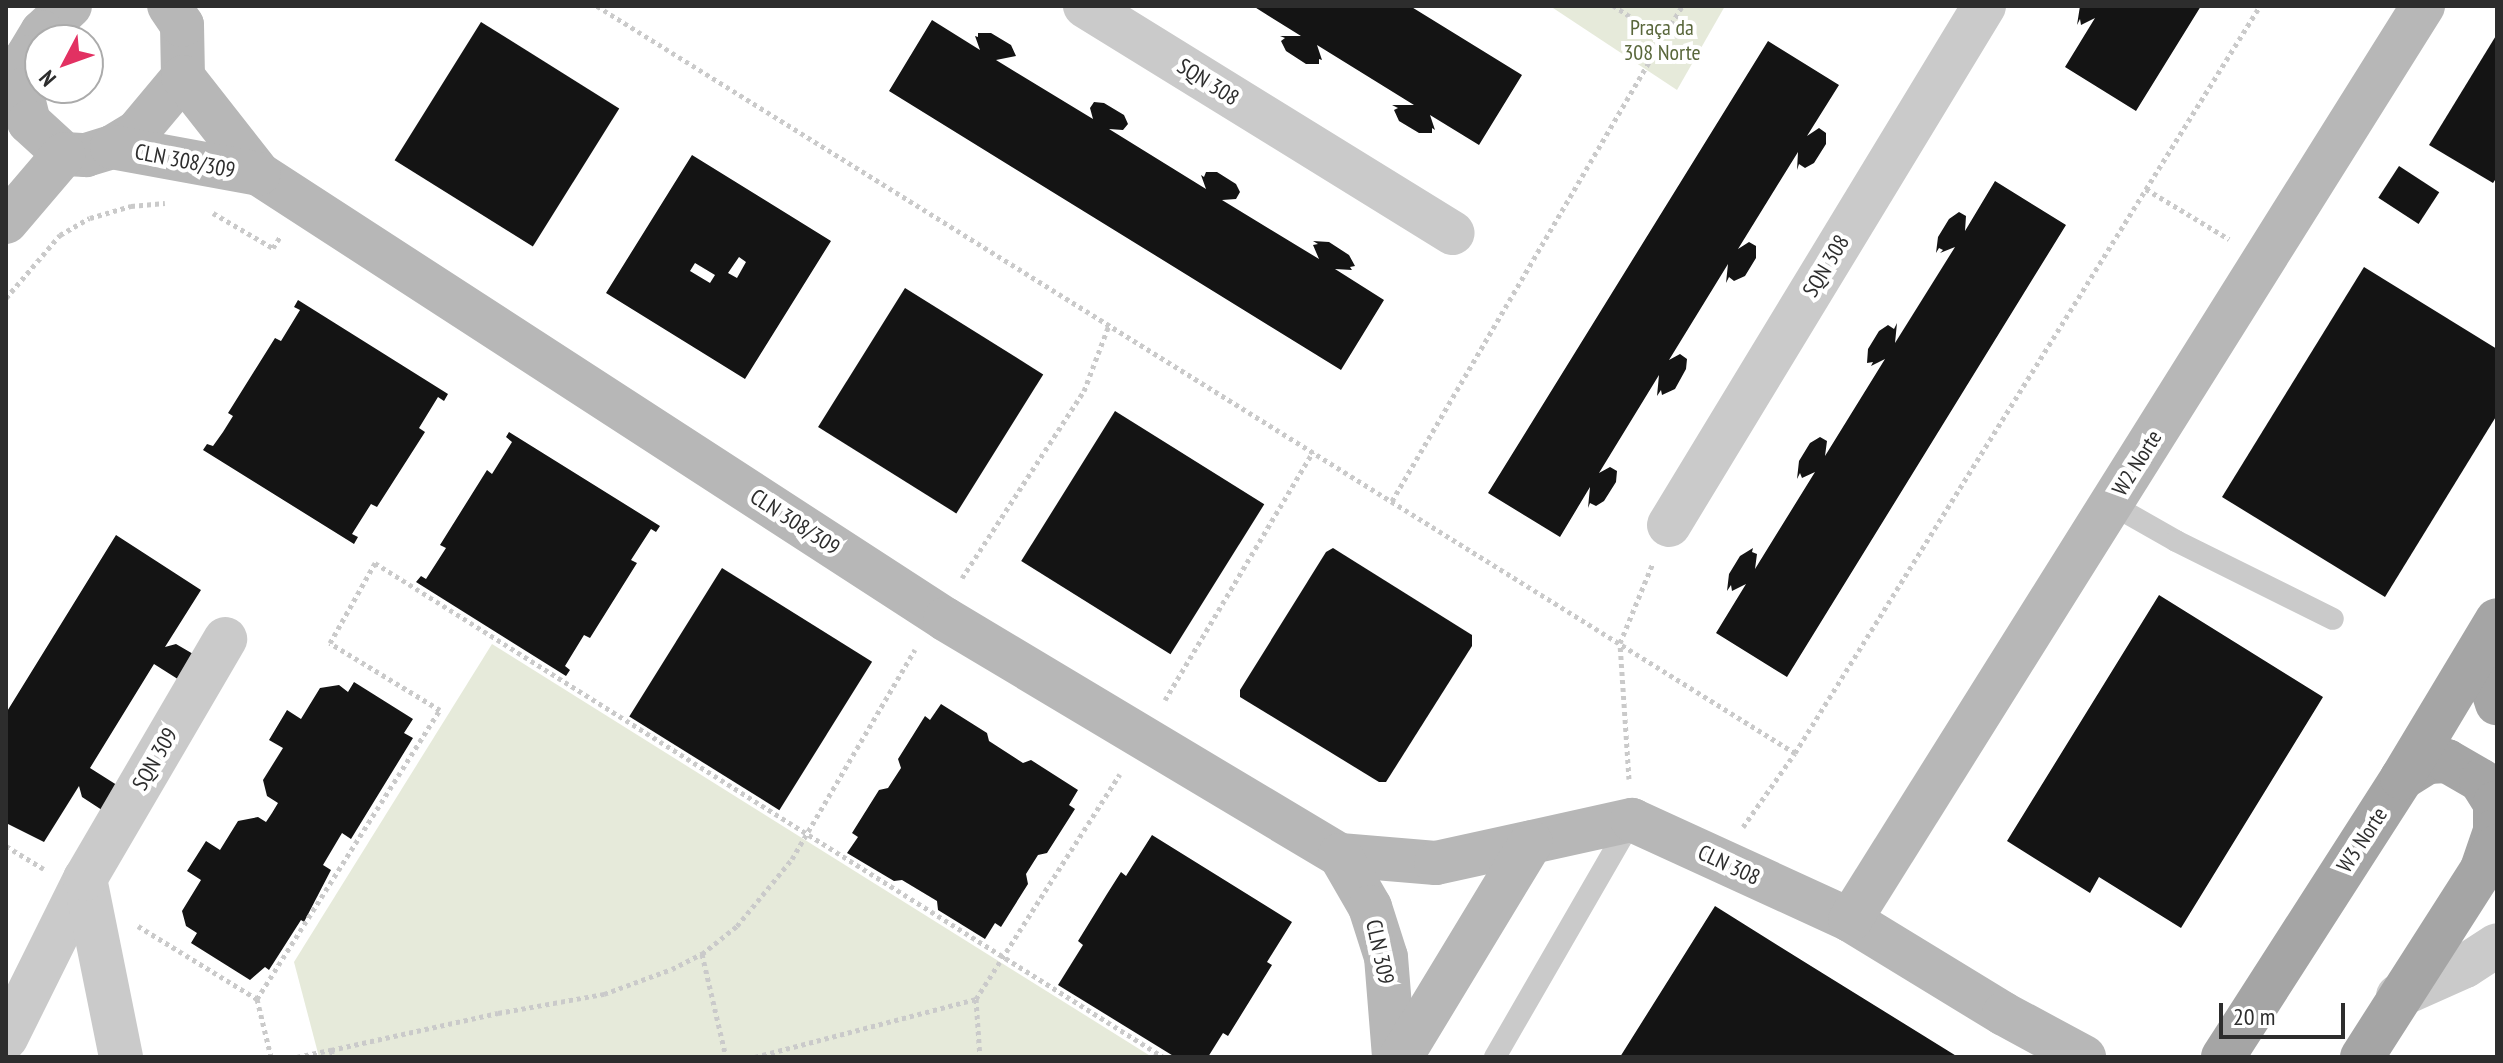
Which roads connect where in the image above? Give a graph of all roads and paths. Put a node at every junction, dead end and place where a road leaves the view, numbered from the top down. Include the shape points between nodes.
1 (597, 6) edge
2 (1085, 6) edge
3 (1614, 6) edge
4 (1682, 6) edge
5 (1984, 6) edge
6 (2260, 6) edge
7 (2423, 6) edge
8 (67, 7) edge
9 (179, 12) edge
10 (50, 24) edge
11 (1663, 38) junction
12 (24, 64) edge
13 (24, 74) edge
14 (183, 77) junction
15 (24, 102) edge
16 (24, 104) edge
17 (6, 108) edge
18 (112, 147) junction
19 (64, 154) junction
20 (259, 174) junction
21 (2146, 189) junction
22 (303, 203) junction
23 (179, 205) dead end
24 (207, 211) dead end
25 (6, 222) edge
26 (1453, 233) dead end
27 (2264, 260) junction
28 (6, 298) edge
29 (1109, 325) junction
30 (1313, 452) junction
31 (1392, 501) junction
32 (2111, 504) junction
33 (1669, 525) joint
34 (972, 564) dead end
35 (936, 613) junction
36 (2333, 619) dead end
37 (2497, 620) edge
38 (225, 639) dead end
39 (1620, 643) junction
40 (2497, 680) edge
41 (2497, 703) edge
42 (1143, 737) junction
43 (1795, 753) junction
44 (2402, 778) junction
45 (1632, 820) junction
46 (808, 834) junction
47 (1531, 842) junction
48 (6, 846) edge
49 (1340, 855) junction
50 (2490, 857) edge
51 (1719, 860) junction
52 (84, 888) junction
53 (1850, 920) junction
54 (2497, 945) edge
55 (702, 954) junction
56 (1005, 957) junction
57 (2398, 996) junction
58 (257, 999) junction
59 (976, 999) junction
60 (6, 1038) edge
61 (332, 1053) edge
62 (121, 1057) edge
63 (271, 1057) edge
64 (297, 1057) edge
65 (726, 1057) edge
66 (755, 1057) edge
67 (980, 1057) edge
68 (1163, 1057) edge
69 (1394, 1057) edge
70 (1401, 1057) edge
71 (1495, 1057) edge
72 (2084, 1057) edge
73 (2223, 1057) edge
74 (2362, 1057) edge

1 - 29 path
2 - 26 street, SQN 308
3 - 11 path
4 - 11 path
5 - 33 street, SQN 308
6 - 21 path
7 - 27 street, W2 Norte
8 - 10 street
9 - 14 street
11 - 31 path
12 - 17 street
13 - 15 street
14 - 18 street via 137,132
14 - 20 street, CLN 308/309
16 - 19 street via 29,122
18 - 19 street via 86,155
18 - 20 street, CLN 308/309
19 - 25 street
20 - 22 street, CLN 308/309
21 - 27 path
21 - 43 path
22 - 24 path via 273,248
22 - 35 street, CLN 308/309
23 - 28 path via 131,206 90,218 60,235
27 - 32 street, W2 Norte
29 - 30 path
29 - 34 path via 1084,391
30 - 31 path
30 - 42 path
31 - 39 path
32 - 36 lane
32 - 53 street, W2 Norte
33 - 39 path
35 - 42 street, CLN 308/309
35 - 46 path
37 - 44 main road, W3 Norte
38 - 52 street, SQN 309
39 - 43 path
39 - 45 path
40 - 41 main road
42 - 49 street, CLN 308/309
42 - 56 path
43 - 51 path
44 - 50 main road via 2428,762 2447,761 2481,781 2495,803
44 - 73 main road, W3 Norte
45 - 47 street
45 - 51 street, CLN 308
45 - 71 lane
46 - 55 path via 771,890
46 - 56 path
46 - 58 path via 375,563 330,643 440,710
47 - 49 street via 1436,863
47 - 70 street
48 - 52 path
49 - 69 street, CLN 309 via 1370,907 1386,957
50 - 57 main road
51 - 53 street, CLN 308
52 - 58 path
52 - 60 street, SQN 309
52 - 62 street
53 - 72 street, CLN 308
54 - 57 street via 2465,966
55 - 61 path via 604,994
55 - 65 path
56 - 59 path
56 - 68 path
57 - 74 main road
58 - 63 path
59 - 66 path
59 - 67 path
61 - 64 path

